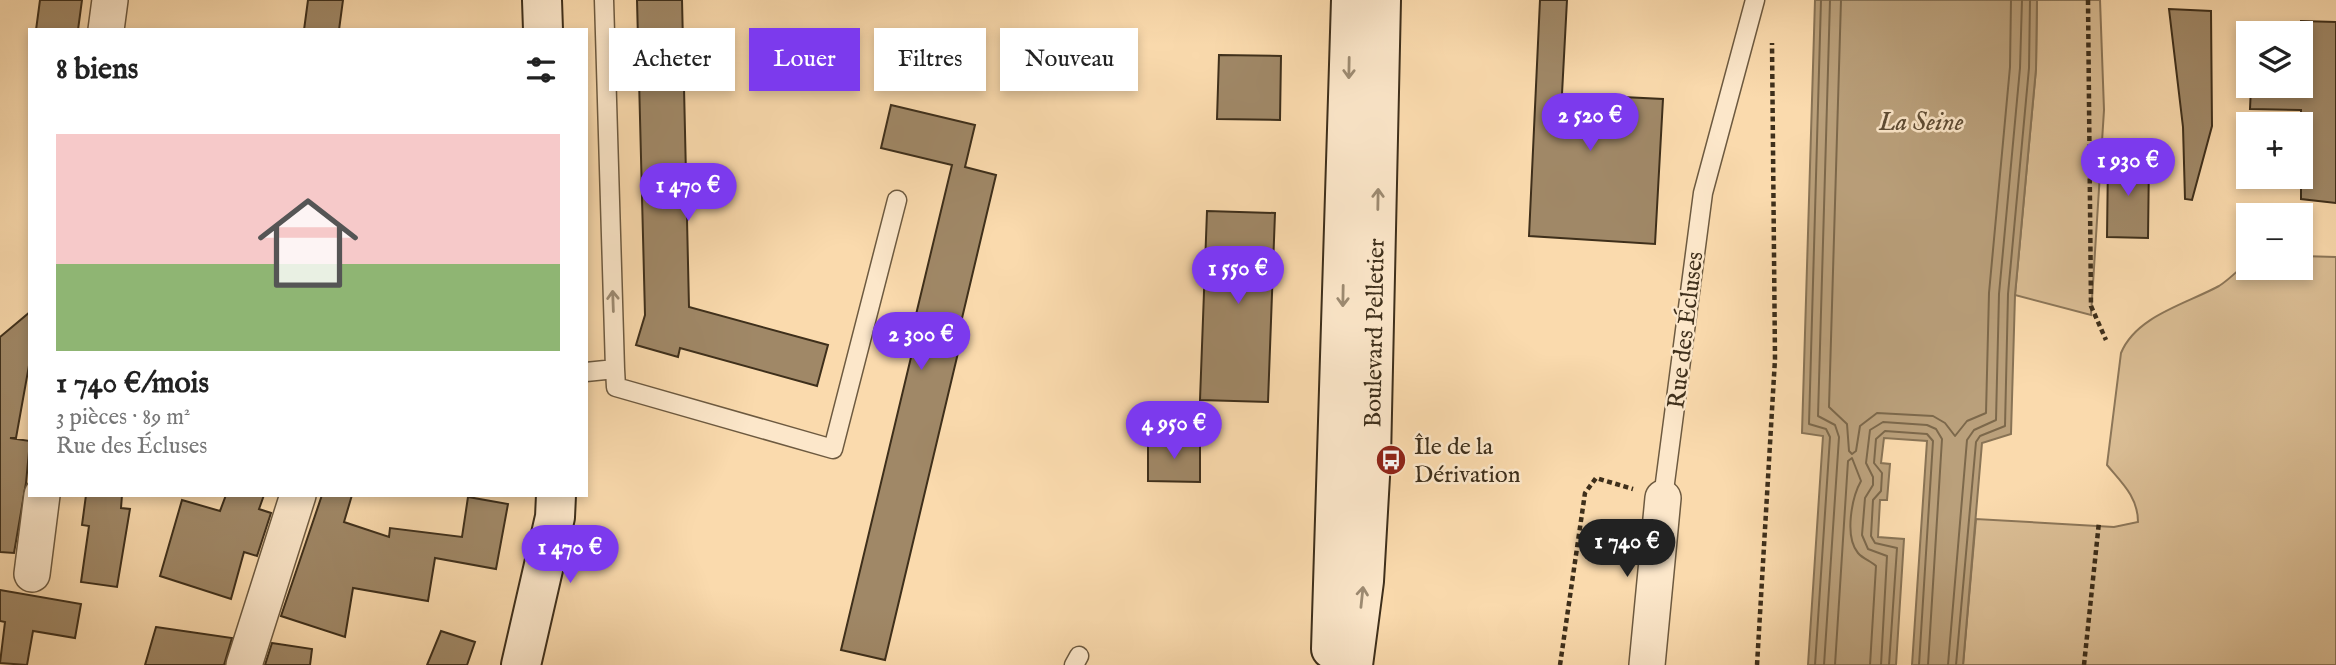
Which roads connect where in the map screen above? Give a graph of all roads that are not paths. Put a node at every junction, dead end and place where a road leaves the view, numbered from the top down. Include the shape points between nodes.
1 (110, 0) edge
2 (542, 0) edge
3 (604, 0) edge
4 (1351, 0) edge
5 (1381, 0) edge
6 (1755, 0) edge
7 (106, 28) edge
8 (543, 28) edge
9 (897, 200) dead end
10 (615, 369) junction
11 (588, 372) edge
12 (42, 497) edge
13 (297, 497) edge
14 (556, 497) edge
15 (1663, 498) joint
16 (32, 574) dead end
17 (244, 665) edge
18 (521, 665) edge
19 (1330, 665) edge
20 (1353, 665) edge
21 (1647, 665) edge

1 - 7 street
2 - 8 main road
10 -> 3 lane
4 -> 19 main road, Boulevard Pelletier
20 -> 5 main road, Boulevard Pelletier via 1364,581 1371,459
6 - 15 lane, Rue des Écluses via 1703,193
9 - 10 lane via 833,449 616,387
10 - 11 lane
12 - 16 street
13 - 17 street
14 - 18 main road
15 - 21 street, Rue des Écluses

